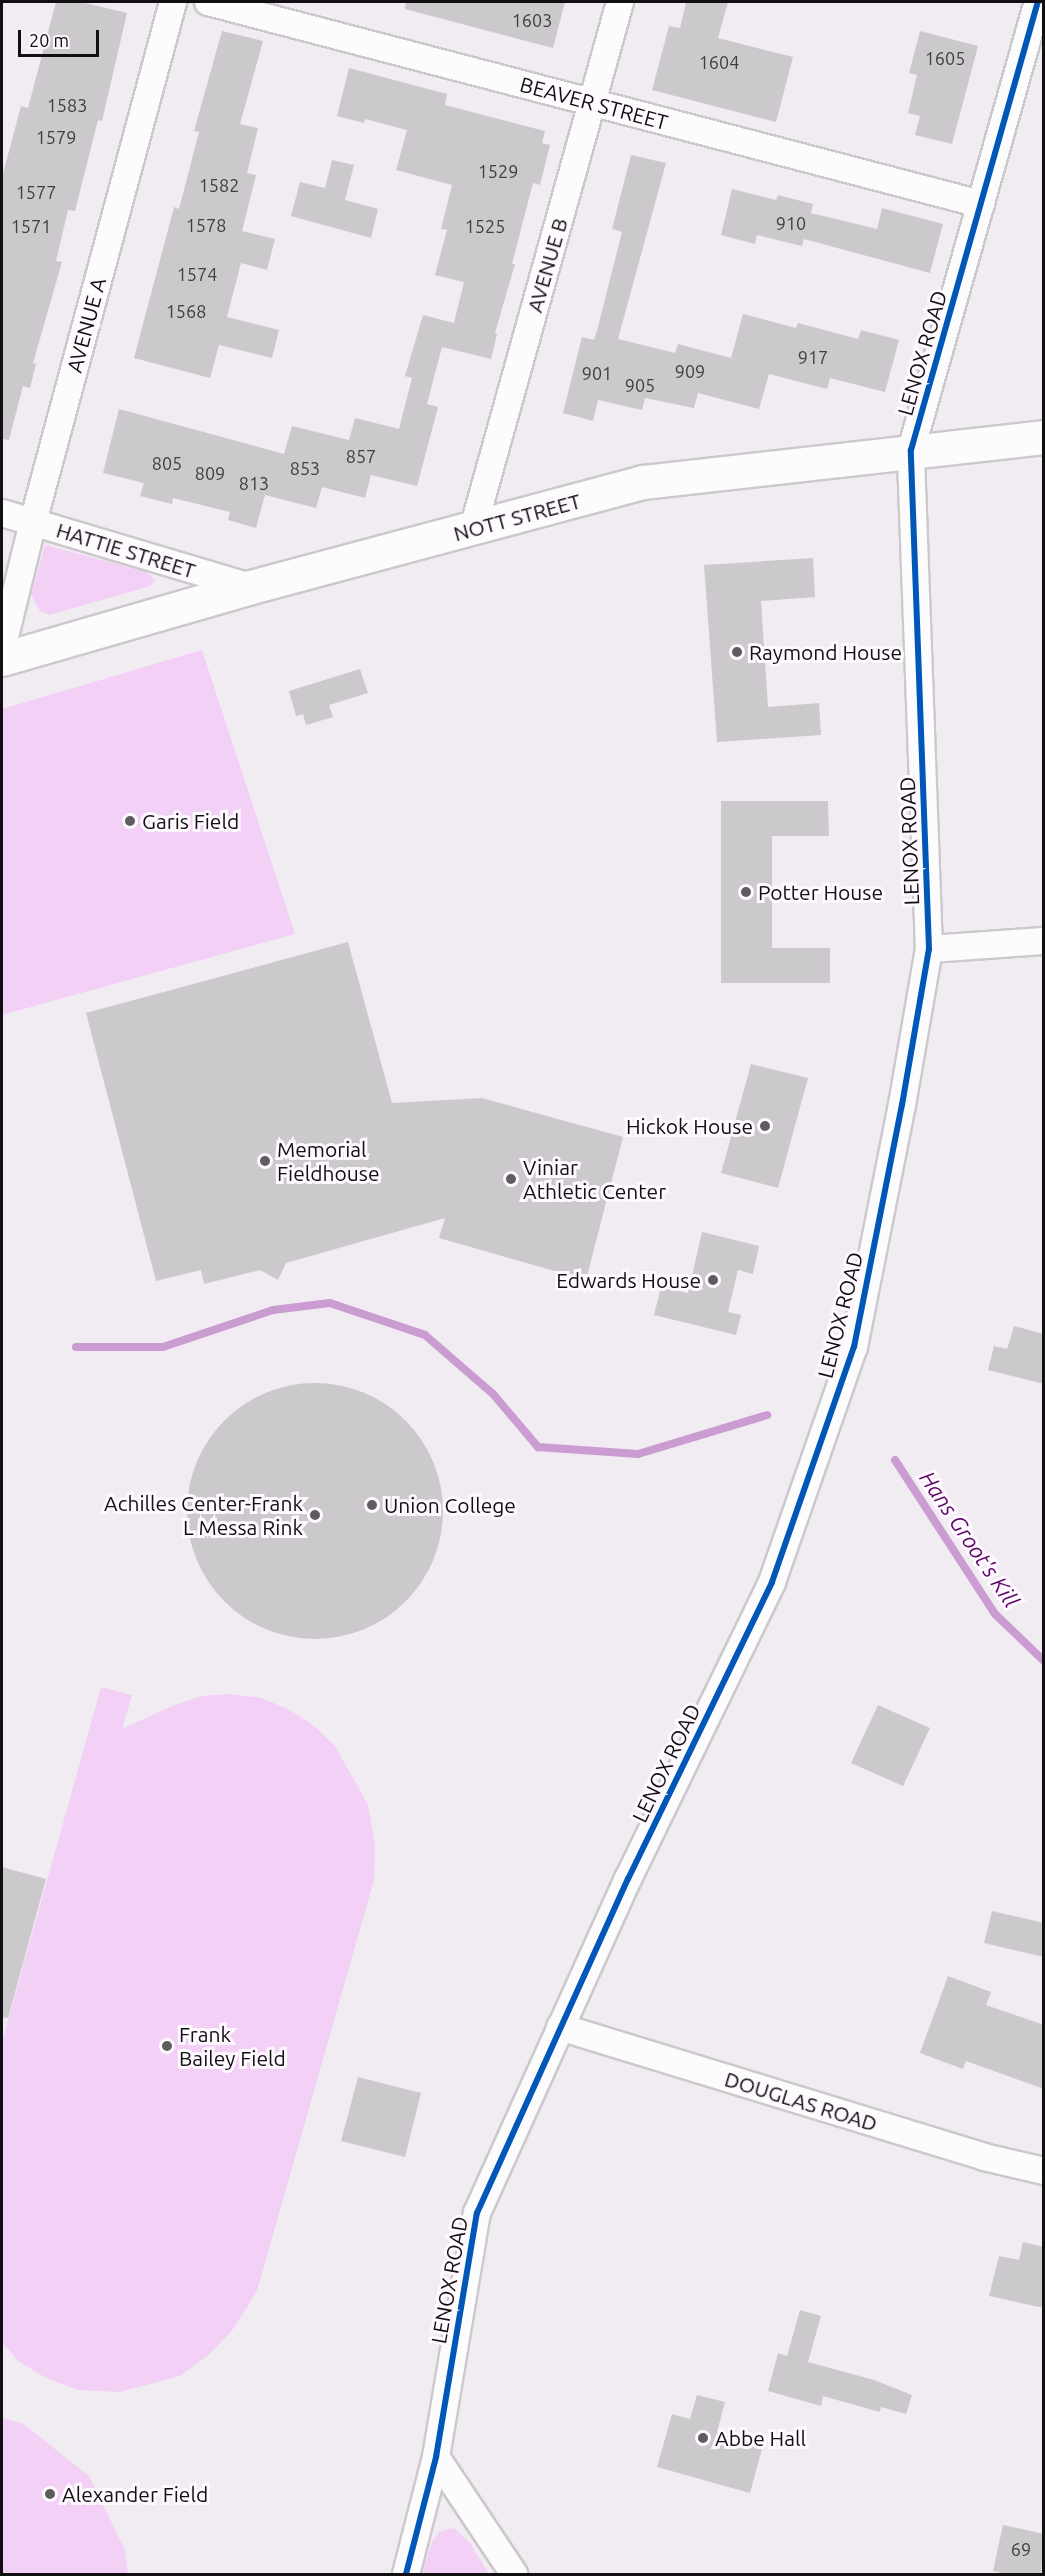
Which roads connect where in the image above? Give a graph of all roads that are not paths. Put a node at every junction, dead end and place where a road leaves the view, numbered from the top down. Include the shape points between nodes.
1 (173, 2) edge
2 (208, 2) edge
3 (620, 2) edge
4 (1038, 2) edge
5 (592, 102) junction
6 (981, 204) junction
7 (1044, 437) edge
8 (912, 450) junction
9 (2, 513) edge
10 (33, 522) junction
11 (473, 530) junction
12 (251, 587) junction
13 (2, 649) edge
14 (2, 659) edge
15 (1044, 940) edge
16 (929, 949) junction
17 (560, 2027) junction
18 (1044, 2171) edge
19 (436, 2457) junction
20 (406, 2574) edge
21 (514, 2574) edge

1 - 10 street, AVENUE A
2 - 5 street, BEAVER STREET
3 - 5 street, AVENUE B
4 - 6 street, LENOX ROAD
5 - 6 street, BEAVER STREET
5 - 11 street, AVENUE B
6 - 8 street, LENOX ROAD
7 - 8 main road, NOTT STREET
8 - 11 main road, NOTT STREET via 643,482
8 - 16 street, LENOX ROAD
9 - 10 street, HATTIE STREET
10 - 12 street, HATTIE STREET
10 - 13 street, AVENUE A
11 - 12 main road, NOTT STREET
12 - 14 main road, NOTT STREET
15 - 16 street
16 - 17 street, LENOX ROAD via 854,1347 772,1582
17 - 18 street, DOUGLAS ROAD via 1006,2163
17 - 19 street, LENOX ROAD via 477,2213
19 - 20 street, LENOX ROAD
19 - 21 street

